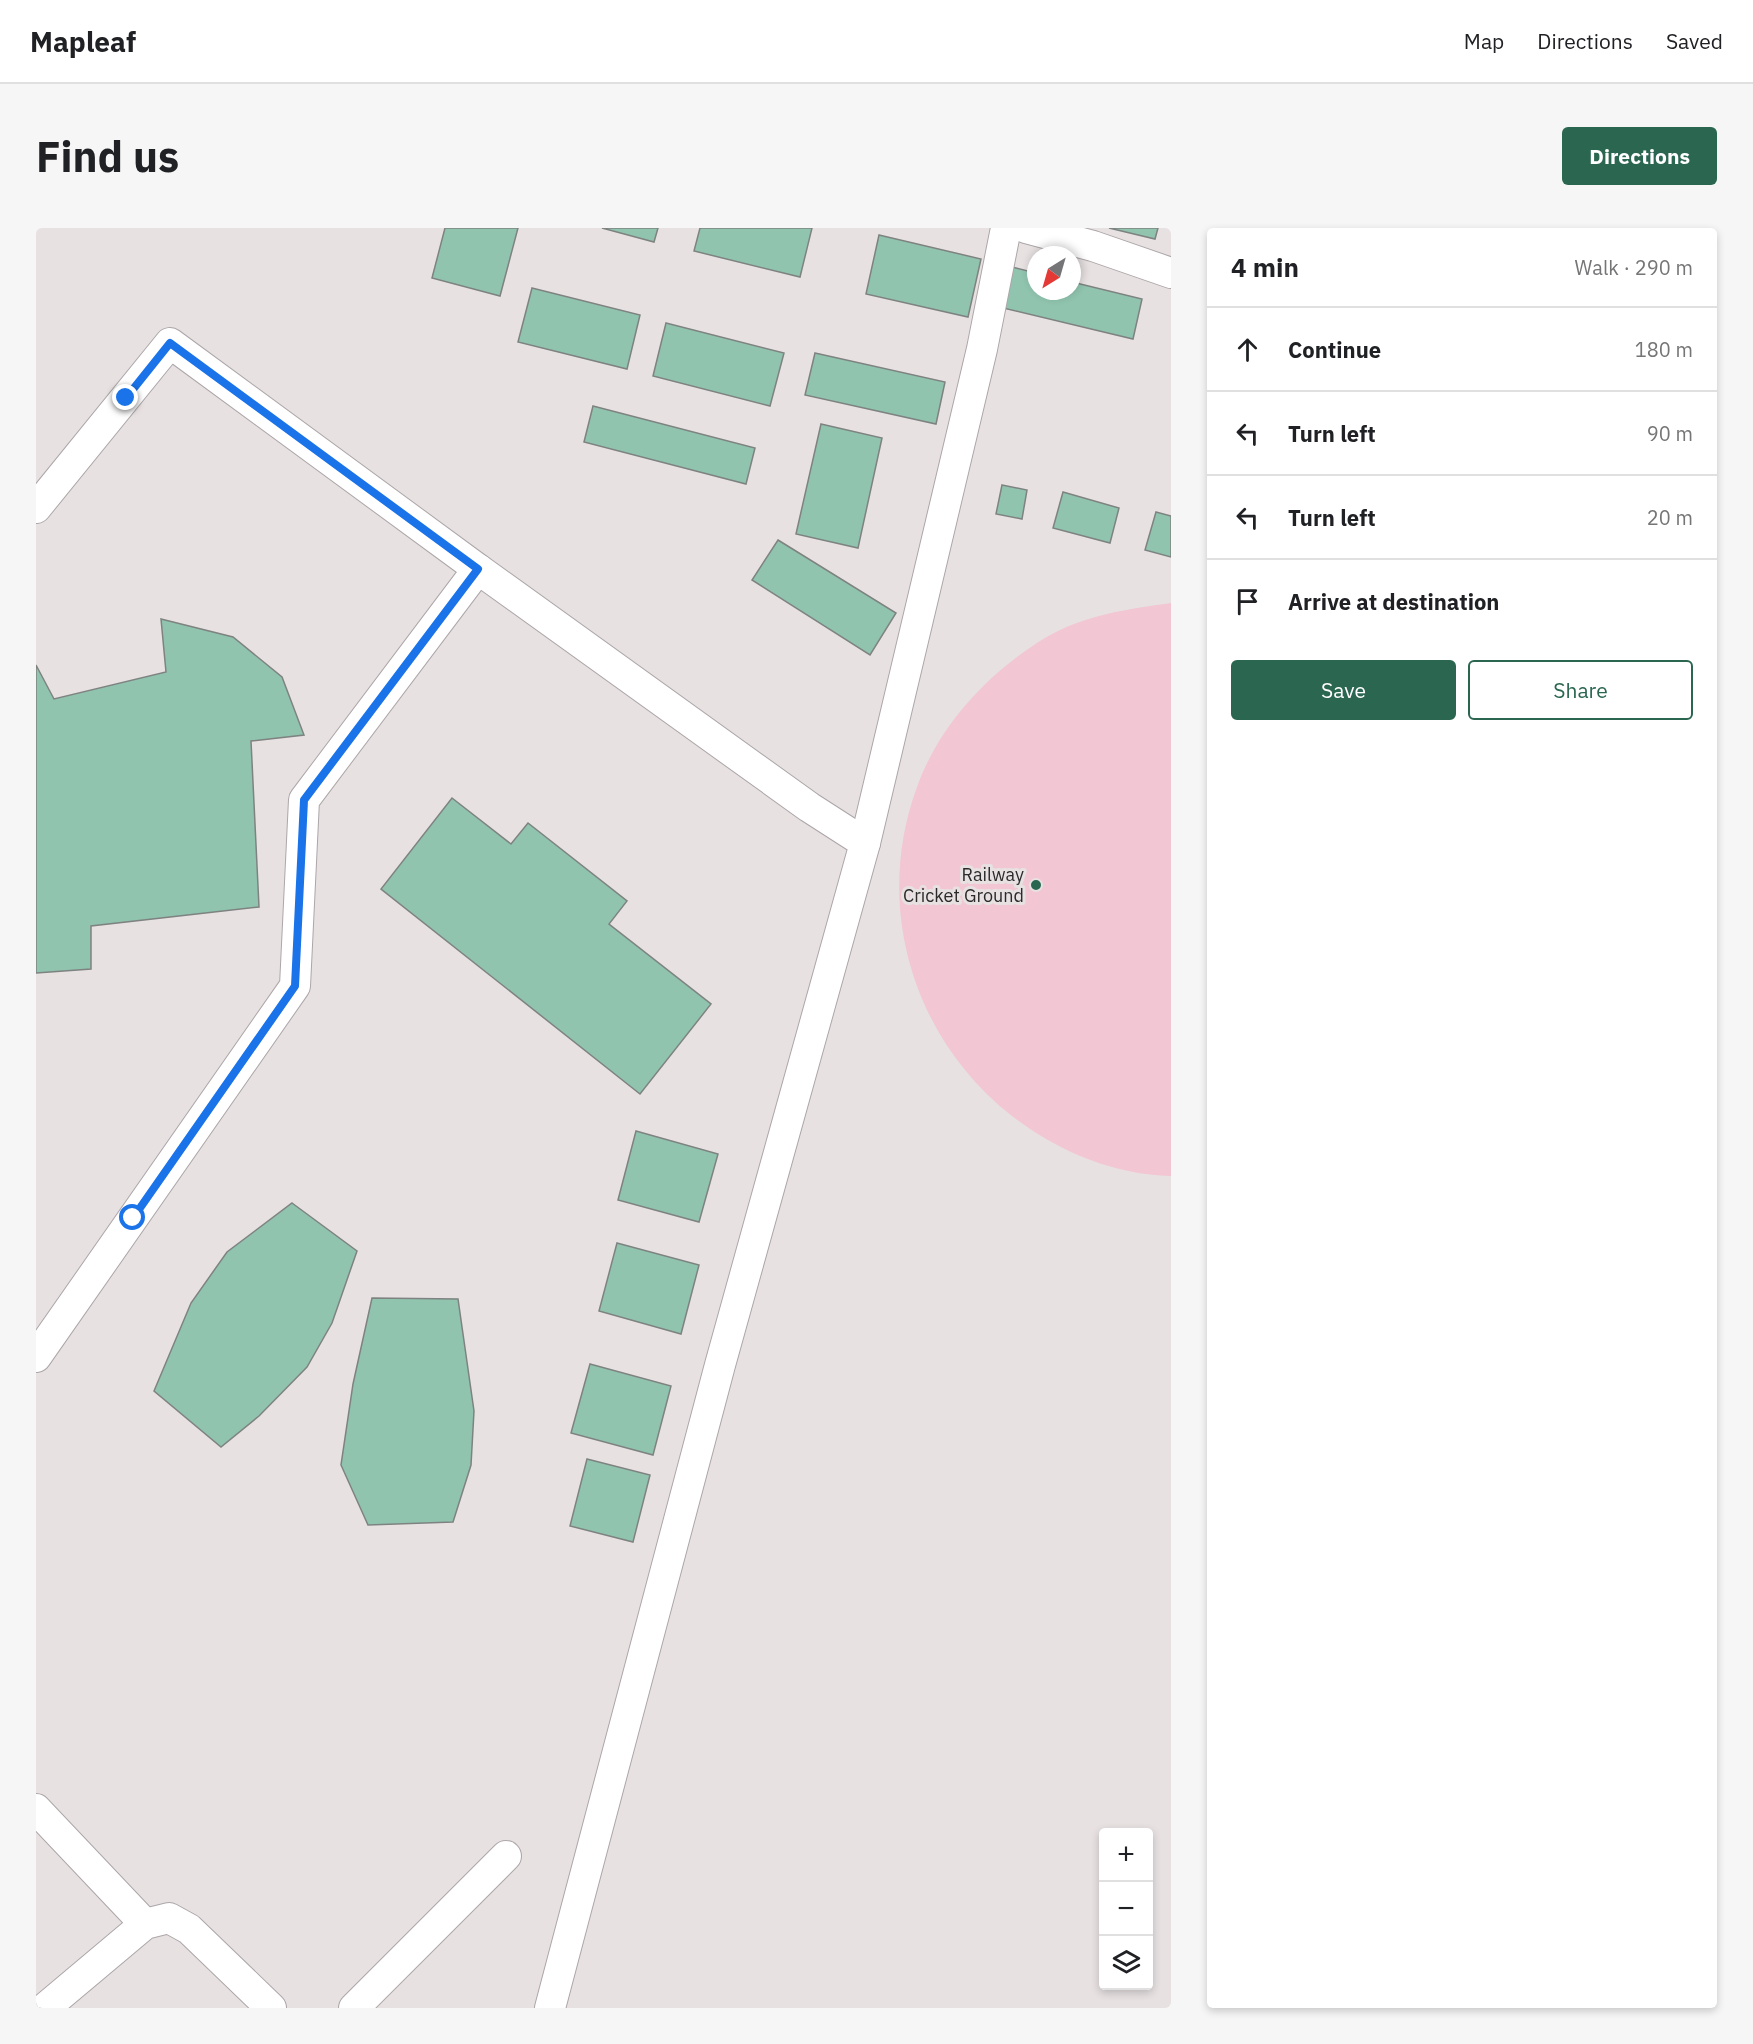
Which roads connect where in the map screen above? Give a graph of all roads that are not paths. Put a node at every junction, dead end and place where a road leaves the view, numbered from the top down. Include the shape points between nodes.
1 (1006, 228) edge
2 (1026, 228) edge
3 (1171, 273) edge
4 (36, 508) edge
5 (478, 569) junction
6 (865, 843) junction
7 (38, 1351) edge
8 (36, 1809) edge
9 (506, 1856) dead end
10 (145, 1924) junction
11 (45, 2008) edge
12 (271, 2008) edge
13 (354, 2008) edge
14 (550, 2008) edge

1 - 6 street via 982,349
2 - 3 street
4 - 5 street via 170,343
5 - 6 street
5 - 7 street via 304,800 295,986
6 - 14 street via 723,1354
8 - 10 street
9 - 13 street
10 - 11 street
10 - 12 street via 168,1918 189,1929

